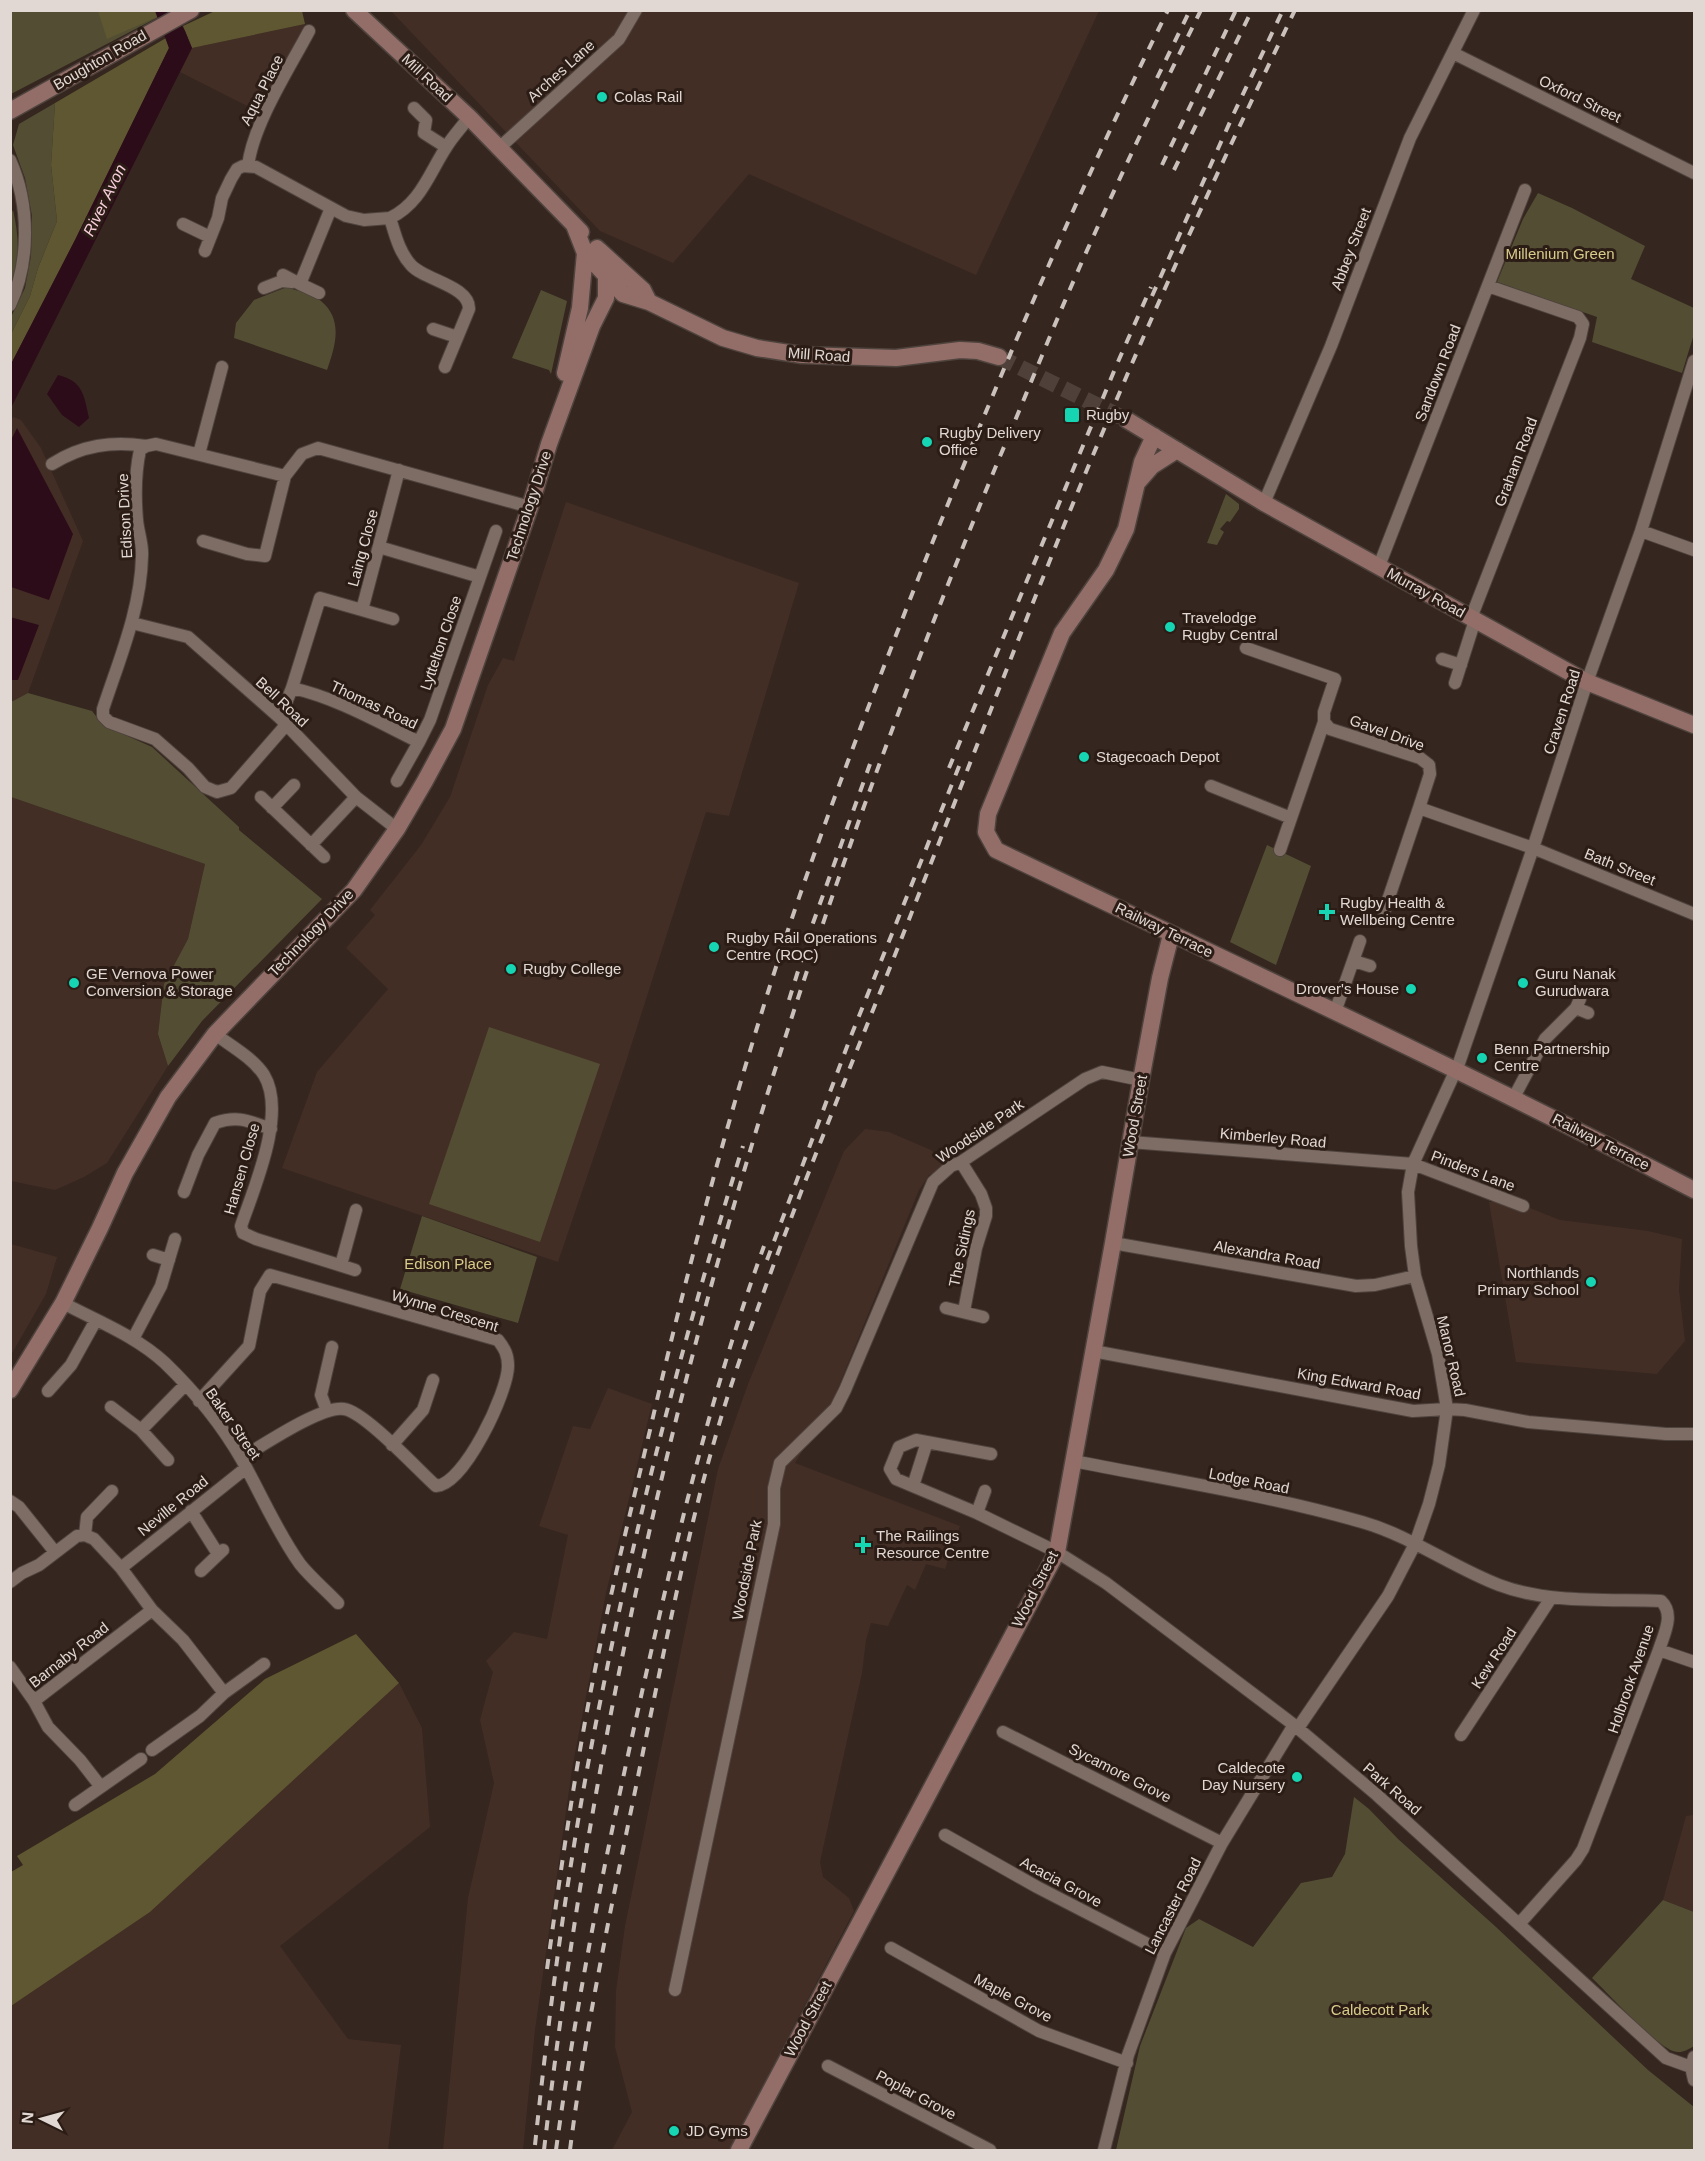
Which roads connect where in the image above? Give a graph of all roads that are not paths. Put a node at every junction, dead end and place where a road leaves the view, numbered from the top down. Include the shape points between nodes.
1 (354, 10) edge
2 (636, 10) edge
3 (1474, 10) edge
4 (187, 13) edge
5 (309, 31) dead end
6 (1453, 53) junction
7 (414, 108) dead end
8 (10, 111) edge
9 (469, 117) junction
10 (446, 147) junction
11 (499, 148) junction
12 (10, 160) edge
13 (248, 166) junction
14 (1695, 173) edge
15 (1525, 190) dead end
16 (331, 208) junction
17 (390, 218) junction
18 (183, 224) dead end
19 (210, 237) junction
20 (591, 250) junction
21 (205, 251) dead end
22 (612, 273) junction
23 (283, 275) dead end
24 (298, 283) junction
25 (1488, 286) junction
26 (264, 288) dead end
27 (319, 293) dead end
28 (623, 294) junction
29 (606, 298) junction
30 (649, 302) junction
31 (10, 305) edge
32 (579, 311) junction
33 (434, 329) dead end
34 (458, 337) junction
35 (999, 357) tunnel mouth
36 (1695, 361) edge
37 (222, 367) dead end
38 (444, 367) dead end
39 (1691, 384) edge
40 (1127, 420) tunnel mouth
41 (1166, 443) junction
42 (549, 444) junction
43 (146, 446) junction
44 (199, 454) junction
45 (52, 464) dead end
46 (399, 470) junction
47 (285, 476) junction
48 (1138, 483) junction
49 (1264, 503) junction
50 (530, 507) junction
51 (496, 531) dead end
52 (1641, 531) junction
53 (203, 541) dead end
54 (379, 547) junction
55 (1695, 550) edge
56 (1379, 566) junction
57 (480, 577) junction
58 (362, 610) junction
59 (393, 619) dead end
60 (1473, 619) junction
61 (132, 623) junction
62 (1246, 648) dead end
63 (1442, 659) dead end
64 (1461, 665) junction
65 (1587, 682) junction
66 (1455, 683) dead end
67 (292, 688) junction
68 (430, 720) joint
69 (283, 721) junction
70 (1324, 722) junction
71 (1695, 725) edge
72 (419, 742) junction
73 (397, 781) dead end
74 (294, 784) dead end
75 (1211, 786) dead end
76 (261, 797) dead end
77 (356, 797) junction
78 (272, 808) junction
79 (1419, 808) junction
80 (1291, 818) junction
81 (397, 829) junction
82 (311, 845) junction
83 (1533, 848) junction
84 (1280, 850) dead end
85 (324, 857) dead end
86 (1384, 912) dead end
87 (1695, 914) edge
88 (1171, 935) junction
89 (1360, 941) dead end
90 (1354, 961) junction
91 (1370, 966) dead end
92 (1335, 1012) junction
93 (1588, 1013) dead end
94 (215, 1034) junction
95 (1456, 1071) junction
96 (1141, 1080) junction
97 (1513, 1099) junction
98 (271, 1129) junction
99 (1130, 1142) junction
100 (961, 1162) junction
101 (1413, 1164) junction
102 (1695, 1190) edge
103 (184, 1192) dead end
104 (1522, 1206) dead end
105 (356, 1210) dead end
106 (175, 1239) dead end
107 (1113, 1243) junction
108 (153, 1255) dead end
109 (169, 1260) junction
110 (340, 1265) junction
111 (355, 1270) dead end
112 (1415, 1276) junction
113 (63, 1303) junction
114 (946, 1308) dead end
115 (964, 1311) junction
116 (983, 1317) dead end
117 (96, 1320) junction
118 (133, 1339) junction
119 (332, 1347) dead end
120 (1093, 1351) junction
121 (433, 1380) dead end
122 (185, 1385) junction
123 (10, 1390) edge
124 (48, 1391) dead end
125 (199, 1401) junction
126 (111, 1407) dead end
127 (1447, 1409) junction
128 (327, 1411) junction
129 (141, 1430) junction
130 (1695, 1434) edge
131 (927, 1442) junction
132 (392, 1445) junction
133 (991, 1454) dead end
134 (168, 1460) dead end
135 (1073, 1461) junction
136 (243, 1463) junction
137 (913, 1486) junction
138 (112, 1491) dead end
139 (984, 1491) dead end
140 (10, 1501) edge
141 (191, 1511) junction
142 (977, 1513) junction
143 (85, 1535) junction
144 (1415, 1544) junction
145 (55, 1552) junction
146 (1057, 1552) junction
147 (121, 1568) junction
148 (201, 1571) dead end
149 (10, 1582) edge
150 (1551, 1598) junction
151 (338, 1603) dead end
152 (152, 1610) junction
153 (1659, 1650) junction
154 (1695, 1662) edge
155 (264, 1664) dead end
156 (10, 1667) edge
157 (15, 1681) edge
158 (224, 1693) junction
159 (34, 1701) junction
160 (1296, 1727) junction
161 (1003, 1732) dead end
162 (1461, 1735) dead end
163 (152, 1750) dead end
164 (141, 1759) dead end
165 (101, 1787) junction
166 (75, 1804) dead end
167 (945, 1835) dead end
168 (1222, 1842) junction
169 (1519, 1924) junction
170 (891, 1948) dead end
171 (1165, 1953) junction
172 (675, 1990) dead end
173 (1693, 2062) edge
174 (1126, 2063) junction
175 (828, 2066) dead end
176 (1695, 2080) edge
177 (739, 2151) edge
178 (990, 2151) edge
179 (1104, 2151) edge

1 - 9 street, Mill Road
2 - 11 street, Arches Lane via 619,39
3 - 6 street, Abbey Street
4 - 8 street, Boughton Road
5 - 13 street, Aqua Place via 257,130
6 - 14 street, Oxford Street
6 - 49 street, Abbey Street via 1410,138 1331,345
7 - 10 street, Mill Road via 426,120 424,133
9 - 10 street
9 - 11 street, Mill Road
10 - 17 street via 417,197 404,211
11 - 20 street, Mill Road via 574,225
12 - 31 street via 23,204 25,238
13 - 16 street
13 - 19 street via 237,168 231,179
15 - 25 street, Sandown Road
16 - 17 street via 364,220
16 - 24 street
17 - 34 street via 401,252 412,267 464,294 469,303
18 - 19 street
19 - 21 street
20 - 22 street
20 - 32 street, Technology Drive
22 - 28 street
22 - 29 street
22 - 30 street via 643,290
22 - 32 street
23 - 24 street
24 - 26 street via 282,281
24 - 27 street
25 - 56 street, Sandown Road
25 - 60 street, Graham Road via 1578,317 1583,324
28 - 29 street
28 - 30 street, Mill Road
29 - 42 street, Technology Drive via 591,326
30 - 35 street, Mill Road via 723,338 802,356 896,358 960,350
32 - 42 street, Technology Drive
33 - 34 street
34 - 38 street
36 - 39 street, Craven Road
37 - 44 street
39 - 52 street, Craven Road
40 - 41 street
41 - 48 street, Railway Terrace
41 - 48 street, Railway Terrace via 1142,462
41 - 49 street, Murray Road
42 - 50 street, Technology Drive
43 - 44 street via 156,444
43 - 45 street via 123,442 64,450
43 - 61 street, Edison Drive via 141,450 136,482 142,553
44 - 47 street
46 - 47 street via 318,448 302,454
46 - 50 street
46 - 54 street, Laing Close
47 - 53 street via 265,556
48 - 88 street, Railway Terrace via 1115,553 1062,633 988,814 986,832 996,850
49 - 56 street, Murray Road
50 - 81 street, Technology Drive via 453,729
51 - 57 street, Lyttelton Close
52 - 55 street
52 - 65 street, Craven Road
54 - 57 street
54 - 58 street, Laing Close
56 - 60 street, Murray Road
57 - 68 street, Lyttelton Close
58 - 59 street
58 - 67 street, Laing Close via 320,598
60 - 64 street, Graham Road
60 - 65 street, Murray Road
61 - 69 street, Bell Road via 188,637
61 - 69 street, Edison Drive via 103,717 155,739 205,787 218,792 231,788
62 - 70 street via 1335,679
63 - 64 street
64 - 66 street, Graham Road
65 - 71 street, Murray Road
65 - 83 street, Craven Road
67 - 69 street, Laing Close
67 - 72 street, Thomas Road via 337,702
68 - 72 street, Thomas Road
69 - 77 street, Bell Road
70 - 79 street, Gavel Drive via 1330,729 1420,758 1429,765 1430,774
70 - 80 street
72 - 73 street
74 - 78 street
75 - 80 street
76 - 78 street
77 - 81 street, Bell Road
77 - 82 street
78 - 82 street
79 - 83 street
79 - 86 street
80 - 84 street
81 - 94 street, Technology Drive via 354,890
82 - 85 street
83 - 87 street, Bath Street
83 - 95 street, Craven Road
88 - 92 street, Railway Terrace
88 - 96 street, Wood Street
89 - 90 street
90 - 91 street
90 - 92 street
92 - 95 street, Railway Terrace
93 - 97 street via 1578,1004 1545,1039
94 - 98 street, Hansen Close via 264,1075 272,1096
94 - 113 street, Technology Drive via 168,1097 125,1173
95 - 97 street, Railway Terrace
95 - 101 street, Manor Road
96 - 99 street, Wood Street
96 - 100 street, Woodside Park via 1102,1072 1085,1079
97 - 102 street, Railway Terrace
98 - 103 street via 230,1118 215,1123
98 - 110 street, Hansen Close via 241,1226 243,1233
99 - 101 street, Kimberley Road
99 - 107 street, Wood Street
100 - 115 street, The Sidings via 987,1208
100 - 172 street, Woodside Park via 933,1182 836,1408 780,1463 774,1488 774,1524
101 - 104 street, Pinders Lane
101 - 112 street, Manor Road via 1408,1192
105 - 110 street
106 - 109 street
107 - 112 street, Alexandra Road via 1356,1286
107 - 120 street, Wood Street
108 - 109 street
109 - 118 street via 161,1286
110 - 111 street, Hansen Close
112 - 127 street, Manor Road via 1438,1354
113 - 117 street, Baker Street
113 - 123 street, Technology Drive
114 - 115 street, The Sidings
115 - 116 street, The Sidings
117 - 118 street, Baker Street
117 - 124 street via 71,1365
118 - 122 street, Baker Street
119 - 128 street via 321,1395
120 - 127 street, King Edward Road via 1413,1411
120 - 135 street, Wood Street
121 - 132 street via 423,1410
122 - 125 street, Baker Street
122 - 129 street
125 - 132 street, Wynne Crescent via 249,1346 260,1291 270,1275 498,1340 507,1352 508,1369 490,1424 460,1472 436,1486
125 - 136 street, Baker Street
126 - 129 street
127 - 130 street, King Edward Road via 1528,1422
127 - 144 street, Manor Road via 1439,1465
128 - 132 street, Wynne Crescent via 345,1409 363,1418
128 - 136 street
129 - 134 street
131 - 133 street
131 - 137 street
131 - 137 street, Park Road via 916,1440 898,1447 890,1468 896,1479
135 - 144 street, Lodge Road via 1297,1505 1365,1523
135 - 146 street, Wood Street
136 - 141 street, Neville Road
136 - 151 street, Baker Street via 301,1565
137 - 142 street, Park Road
138 - 143 street via 87,1517
139 - 142 street
140 - 145 street
141 - 147 street, Neville Road
141 - 148 street via 220,1552
142 - 146 street, Park Road
143 - 145 street via 77,1536
143 - 147 street via 94,1539
144 - 150 street, Holbrook Avenue via 1500,1586
144 - 160 street, Manor Road via 1388,1596
145 - 149 street
146 - 160 street, Park Road via 1106,1583
146 - 177 street, Wood Street
147 - 152 street
150 - 153 street, Holbrook Avenue via 1661,1601 1669,1616
150 - 162 street, Kew Road
152 - 158 street via 183,1640
152 - 159 street, Barnaby Road
153 - 154 street
153 - 169 street, Holbrook Avenue via 1583,1849
155 - 158 street
156 - 157 street, Barnaby Road
157 - 159 street, Barnaby Road
158 - 163 street via 200,1716
159 - 165 street via 48,1727
160 - 168 street, Lancaster Road
160 - 169 street, Park Road
161 - 168 street, Sycamore Grove
164 - 165 street
165 - 166 street
167 - 171 street, Acacia Grove
168 - 171 street, Lancaster Road
169 - 173 street, Park Road via 1666,2058
170 - 174 street, Maple Grove via 1039,2031
171 - 174 street, Lancaster Road
173 - 176 street
174 - 179 street, Lancaster Road
175 - 178 street, Poplar Grove

